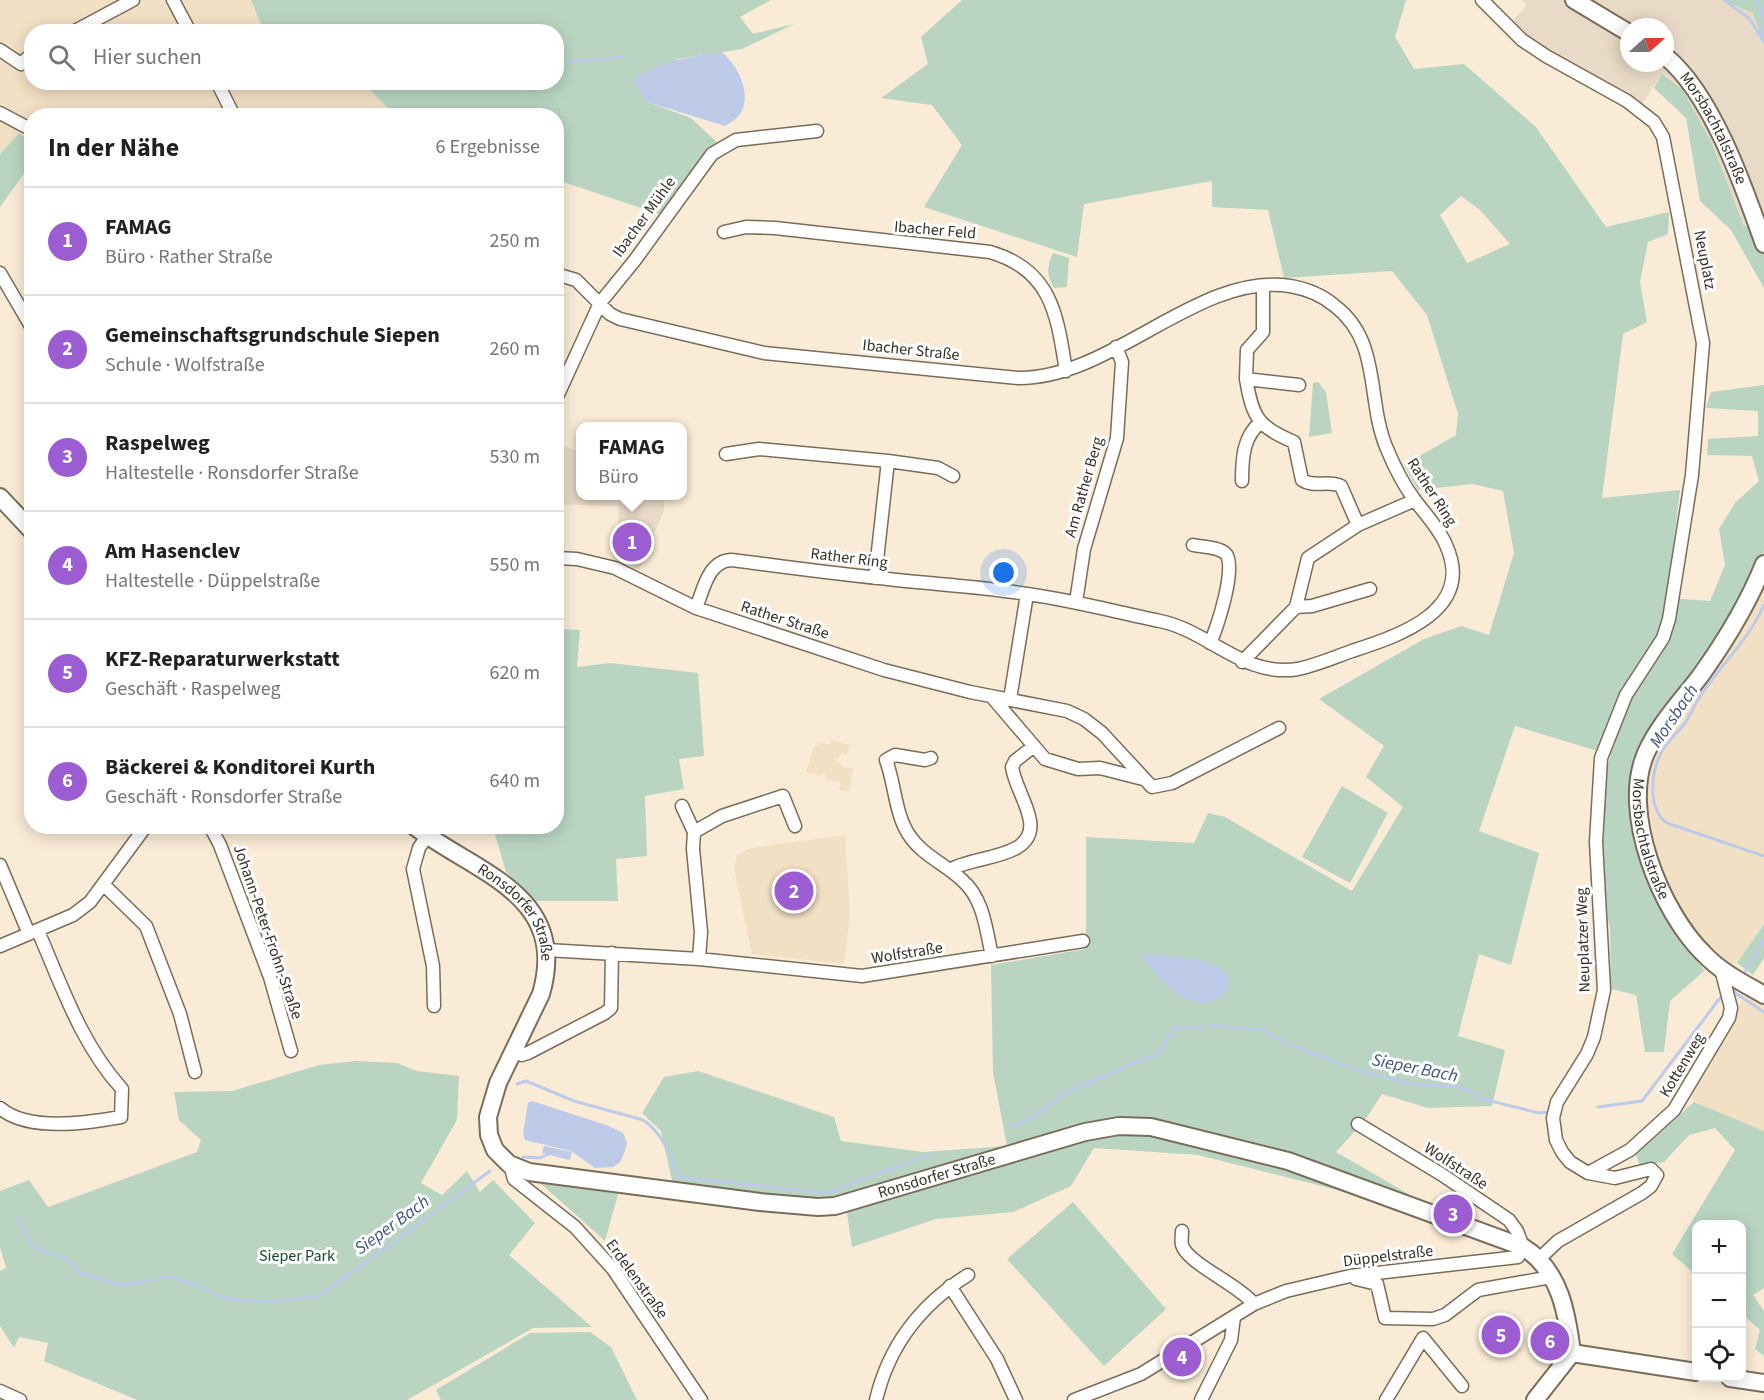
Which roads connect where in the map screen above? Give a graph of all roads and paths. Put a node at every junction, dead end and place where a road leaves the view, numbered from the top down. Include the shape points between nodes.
1 (133, 0) edge
2 (173, 0) edge
3 (1482, 0) edge
4 (1574, 0) edge
5 (88, 24) edge
6 (186, 24) edge
7 (1620, 28) edge
8 (0, 51) edge
9 (24, 61) edge
10 (1674, 65) edge
11 (221, 90) edge
12 (230, 108) edge
13 (0, 113) edge
14 (24, 126) edge
15 (817, 131) dead end
16 (724, 232) dead end
17 (1764, 243) edge
18 (0, 273) edge
19 (564, 276) edge
20 (1263, 286) junction
21 (600, 303) junction
22 (24, 314) edge
23 (1116, 347) junction
24 (1066, 371) junction
25 (1246, 379) junction
26 (564, 382) edge
27 (1299, 385) dead end
28 (1261, 422) junction
29 (726, 454) dead end
30 (888, 461) junction
31 (953, 476) dead end
32 (1242, 481) dead end
33 (0, 497) edge
34 (1414, 500) junction
35 (24, 522) edge
36 (1359, 525) junction
37 (1193, 545) dead end
38 (564, 558) edge
39 (1764, 564) edge
40 (875, 578) junction
41 (1370, 589) dead end
42 (1027, 594) junction
43 (1076, 602) junction
44 (1296, 607) junction
45 (696, 608) junction
46 (1669, 618) joint
47 (1210, 643) junction
48 (1242, 662) junction
49 (992, 697) junction
50 (1010, 699) junction
51 (1279, 728) dead end
52 (1034, 746) junction
53 (931, 758) dead end
54 (1143, 779) junction
55 (682, 806) dead end
56 (795, 826) dead end
57 (694, 832) junction
58 (140, 834) edge
59 (214, 834) edge
60 (420, 834) edge
61 (425, 834) edge
62 (0, 865) edge
63 (950, 870) junction
64 (104, 885) junction
65 (33, 932) junction
66 (1083, 941) dead end
67 (0, 946) edge
68 (547, 950) junction
69 (612, 953) junction
70 (992, 956) junction
71 (699, 958) junction
72 (1718, 967) junction
73 (1764, 995) edge
74 (434, 1006) dead end
75 (291, 1051) dead end
76 (513, 1052) junction
77 (195, 1072) dead end
78 (0, 1108) edge
79 (1358, 1124) dead end
80 (510, 1165) junction
81 (1588, 1173) junction
82 (1182, 1231) dead end
83 (1523, 1247) junction
84 (1539, 1259) junction
85 (968, 1275) dead end
86 (1353, 1276) junction
87 (1551, 1277) junction
88 (950, 1286) junction
89 (1254, 1304) junction
90 (1234, 1317) junction
91 (1426, 1320) junction
92 (1423, 1338) junction
93 (1572, 1353) junction
94 (1692, 1371) edge
95 (1746, 1380) edge
96 (1764, 1383) edge
97 (1462, 1386) dead end
98 (0, 1391) edge
99 (20, 1400) edge
100 (701, 1400) edge
101 (876, 1400) edge
102 (1016, 1400) edge
103 (1074, 1400) edge
104 (1201, 1400) edge
105 (1386, 1400) edge
106 (1535, 1400) edge

1 - 5 street
2 - 6 street
3 - 46 street, Neuplatz via 1522,40 1627,101 1654,122 1663,137 1703,343 1692,475
4 - 7 main road
8 - 9 street via 21,64
10 - 17 main road, Morsbachtalstraße via 1702,101 1736,171
11 - 12 street
13 - 14 street
15 - 21 street, Ibacher Mühle via 736,140 716,150
16 - 24 street, Ibacher Feld via 746,226 775,228 1002,255 1026,269 1046,290 1057,320
18 - 22 street
19 - 21 street, Ibacher Straße via 576,280
20 - 23 street, Ibacher Straße via 1231,292 1204,303
20 - 25 street via 1263,332 1247,350
20 - 34 street, Rather Ring via 1286,285 1308,290 1325,298 1351,321 1369,358 1385,446
21 - 24 street, Ibacher Straße via 620,319 764,353 1018,378
21 - 26 street, Ibacher Mühle
23 - 24 street, Ibacher Straße
23 - 43 street, Am Rather Berg via 1122,362 1117,438 1084,549
25 - 27 street
25 - 28 street via 1250,401
28 - 32 street via 1250,430 1242,458
28 - 36 street via 1267,430 1294,442 1302,480 1341,486
29 - 30 street via 759,449
30 - 31 street via 938,468
30 - 40 street
33 - 35 main road
34 - 36 street
34 - 48 street, Rather Ring via 1449,552 1451,581 1436,611 1401,633 1304,668 1277,669
36 - 44 street via 1308,558
37 - 47 street via 1220,550 1229,559 1219,623
38 - 45 street, Rather Straße via 615,568
39 - 72 main road, Morsbachtalstraße via 1751,595 1720,647 1652,742 1640,780 1642,831 1663,894 1688,935
40 - 42 street, Rather Ring
40 - 45 street, Rather Ring via 725,560 713,568
41 - 44 street
42 - 43 street, Rather Ring
42 - 50 street
43 - 47 street, Rather Ring via 1169,622
44 - 48 street
45 - 49 street, Rather Straße via 884,670
46 - 81 street, Neuplatzer Weg via 1663,638 1626,695 1601,758 1596,842 1604,990 1594,1037 1557,1102 1553,1118 1562,1152
47 - 48 street, Rather Ring
49 - 50 street, Rather Straße
49 - 52 street
50 - 54 street, Rather Straße via 1060,709 1084,719 1125,754
51 - 54 street via 1172,783 1152,787
52 - 54 street via 1045,759 1066,766 1100,768
52 - 63 street via 1015,760 1013,774 1030,821 1026,838 1011,852 958,864
53 - 63 street via 895,755 886,760 909,835
55 - 57 street
56 - 57 street via 783,796 722,816
57 - 71 street via 701,932
58 - 64 street
59 - 75 street, Johann-Peter-Frohn-Straße via 270,977
60 - 74 street via 413,869 433,966
61 - 68 main road, Ronsdorfer Straße via 514,891 539,925
62 - 65 street
63 - 70 street via 977,899
64 - 65 street via 73,915
64 - 77 street via 146,926 180,1014
65 - 67 street
65 - 78 street via 88,1046 123,1093 122,1117 42,1124 14,1117
66 - 70 street, Wolfstraße
68 - 69 street, Wolfstraße
68 - 76 main road, Ronsdorfer Straße via 541,994
69 - 71 street, Wolfstraße
69 - 76 street via 611,1008 528,1053
70 - 71 street, Wolfstraße via 862,976
72 - 73 main road, Morsbachtalstraße
72 - 81 street, Kottenweg via 1731,1008 1729,1018 1674,1110 1630,1150
76 - 80 main road, Ronsdorfer Straße via 493,1095 488,1127 495,1150
79 - 83 street, Wolfstraße via 1509,1220
80 - 83 main road, Ronsdorfer Straße via 564,1177 818,1208 860,1201 1085,1132 1119,1126 1143,1127 1288,1161
80 - 100 street, Erdelenstraße via 514,1179 575,1227 613,1269
81 - 84 street, Neuplatzer Weg via 1616,1178 1651,1169 1657,1175 1642,1193 1558,1241
82 - 89 street via 1182,1244 1191,1259 1247,1295
83 - 84 main road, Ronsdorfer Straße
83 - 86 street, Düppelstraße via 1518,1257
84 - 87 main road, Ronsdorfer Straße
85 - 88 street
86 - 89 street, Düppelstraße via 1313,1283
86 - 91 street via 1377,1284 1385,1318
87 - 91 street via 1478,1290 1445,1315
87 - 93 main road, Ronsdorfer Straße via 1564,1303
88 - 101 street via 905,1330 885,1368
88 - 102 street via 997,1359
89 - 90 street, Düppelstraße
90 - 103 street, Düppelstraße via 1141,1374
90 - 104 street via 1231,1340
91 - 92 street
92 - 97 street
92 - 105 street
93 - 94 main road
93 - 106 main road
95 - 96 main road
98 - 99 street

